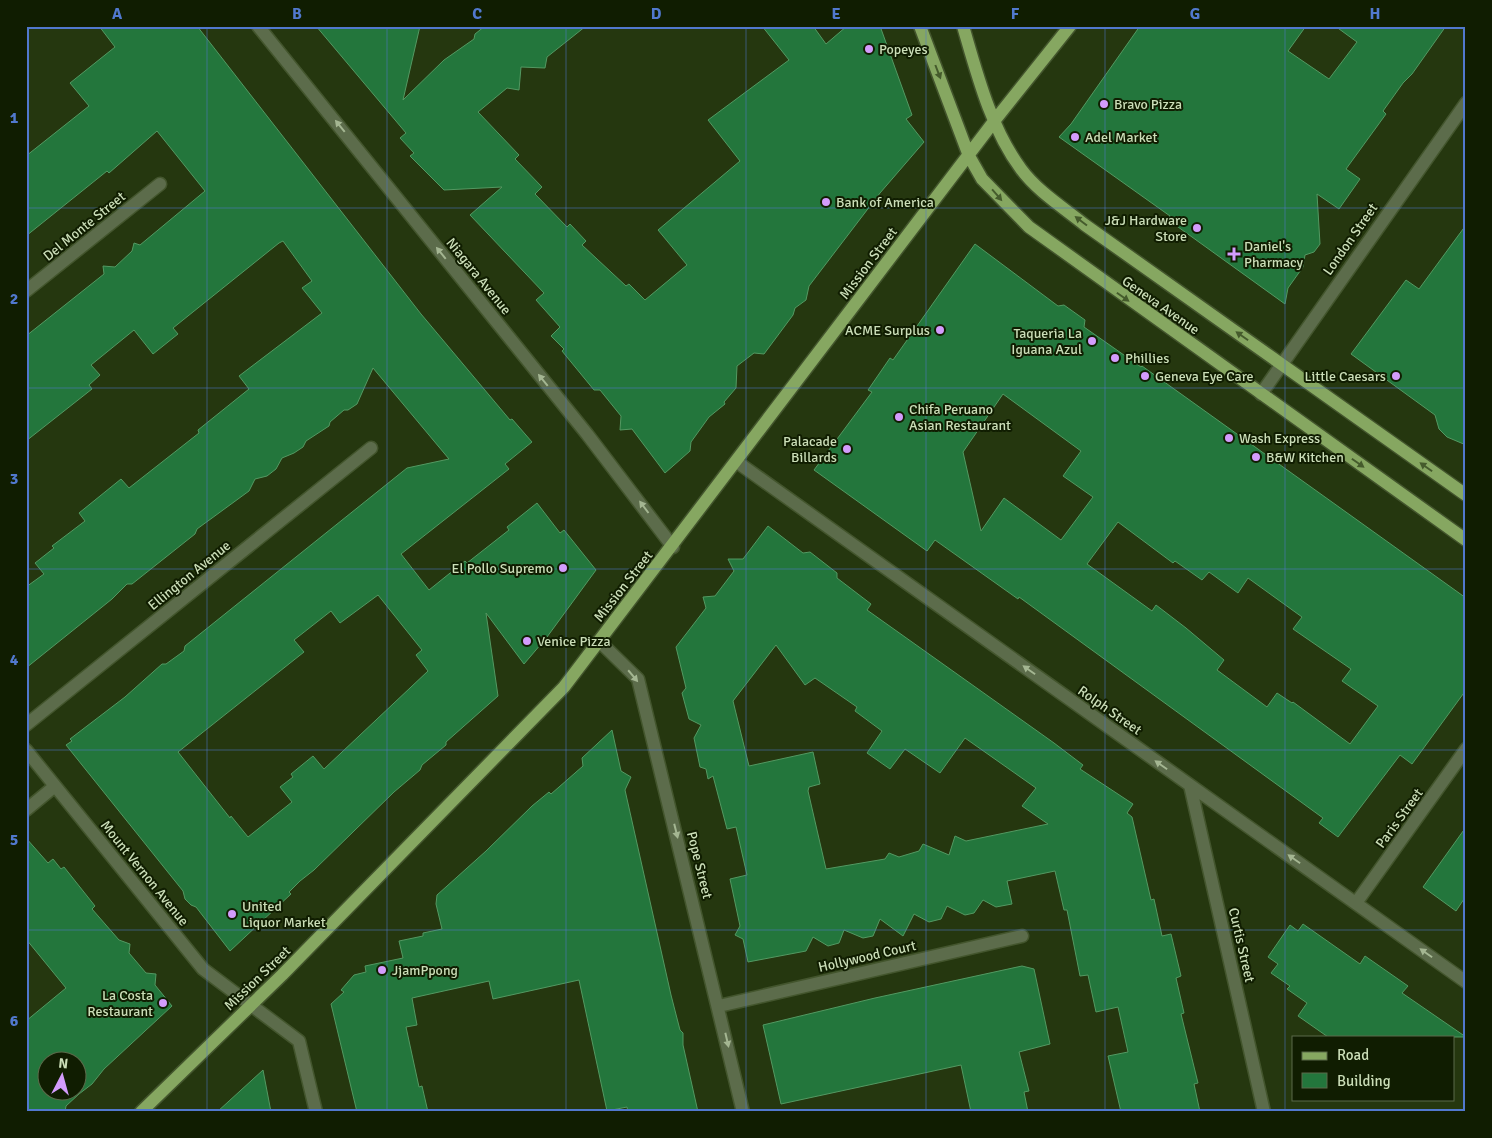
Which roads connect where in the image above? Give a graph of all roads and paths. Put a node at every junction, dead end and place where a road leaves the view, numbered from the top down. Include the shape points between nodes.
1 (258, 26) edge
2 (920, 26) edge
3 (964, 26) edge
4 (1070, 26) edge
5 (1466, 103) edge
6 (995, 120) junction
7 (969, 156) junction
8 (160, 184) dead end
9 (26, 291) edge
10 (1282, 364) junction
11 (1261, 394) junction
12 (371, 448) dead end
13 (737, 462) junction
14 (1466, 495) edge
15 (1466, 540) edge
16 (673, 546) junction
17 (599, 641) junction
18 (26, 725) edge
19 (1466, 749) edge
20 (26, 750) edge
21 (1190, 785) junction
22 (55, 786) junction
23 (26, 810) edge
24 (1356, 903) junction
25 (1022, 936) dead end
26 (1466, 982) edge
27 (249, 1005) junction
28 (719, 1006) junction
29 (141, 1112) edge
30 (316, 1112) edge
31 (743, 1112) edge
32 (1264, 1112) edge

16 -> 1 street, Niagara Avenue via 587,434
2 -> 7 main road, Geneva Avenue
3 - 6 main road, Geneva Avenue via 974,65
4 - 6 main road, Mission Street
5 - 10 street, London Street
6 - 7 main road, Mission Street
10 -> 6 main road, Geneva Avenue via 1053,200 1022,170
7 -> 11 main road, Geneva Avenue via 982,179 1029,227
7 - 13 main road, Mission Street
8 - 9 street, Del Monte Street
10 - 11 street, London Street
14 -> 10 main road, Geneva Avenue
11 -> 15 main road, Geneva Avenue
12 - 18 street, Ellington Avenue
13 - 16 main road, Mission Street
21 -> 13 street, Rolph Street
16 - 17 main road, Mission Street
17 - 27 main road, Mission Street via 564,687
17 -> 28 street, Pope Street via 638,679
19 - 24 street, Paris Street
20 - 22 street, Mount Vernon Avenue
24 -> 21 street, Rolph Street
21 - 32 street, Curtis Street
22 - 23 street
22 - 27 street, Mount Vernon Avenue via 203,970
26 -> 24 street, Rolph Street
25 - 28 street, Hollywood Court
27 - 29 main road, Mission Street
27 - 30 street, Mount Vernon Avenue via 299,1041
28 -> 31 street, Pope Street

